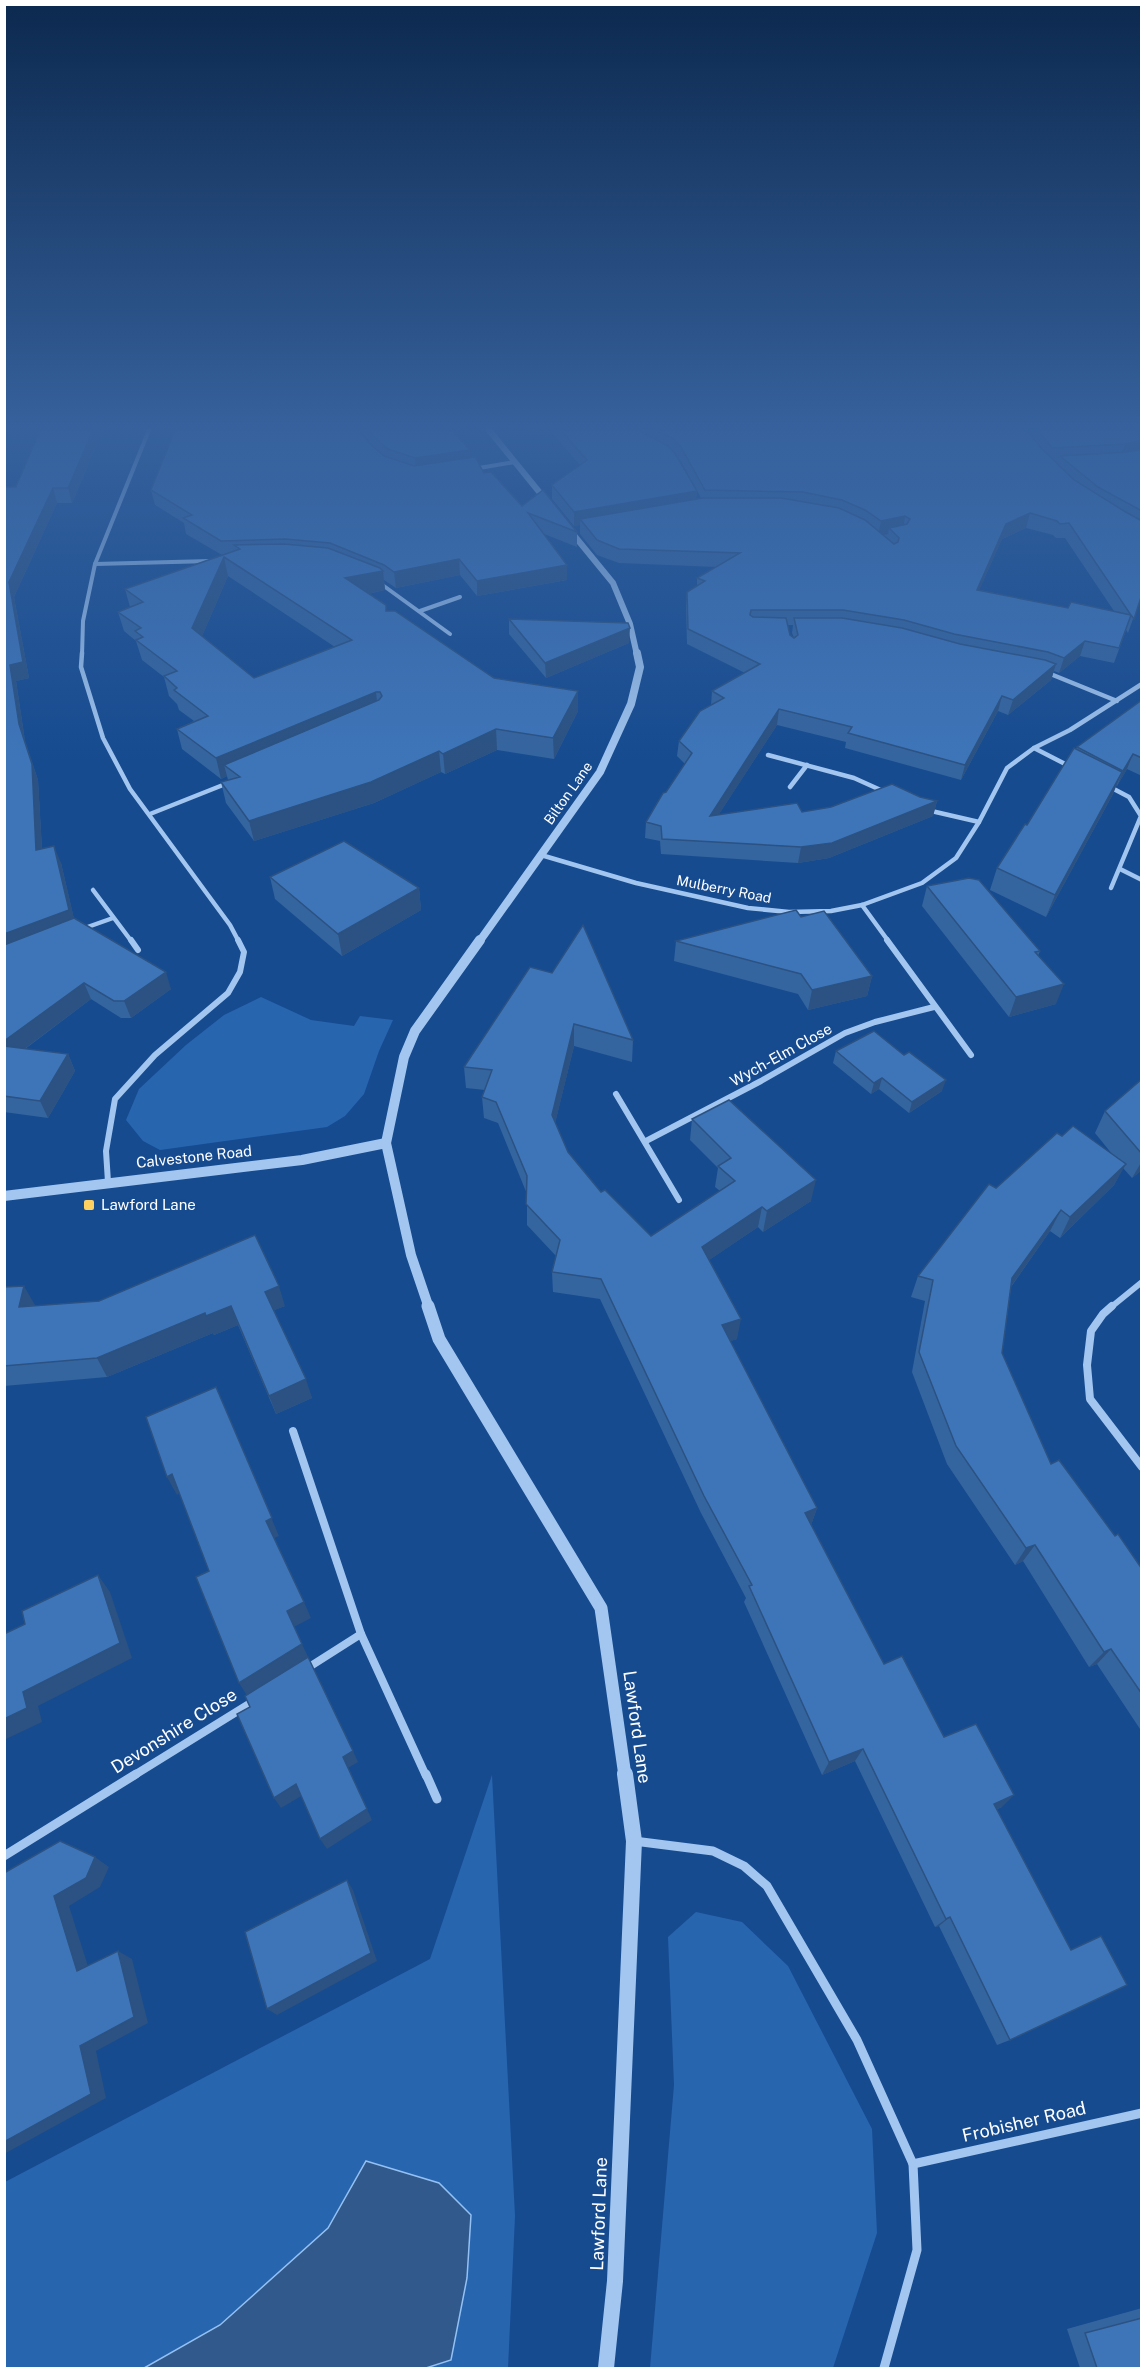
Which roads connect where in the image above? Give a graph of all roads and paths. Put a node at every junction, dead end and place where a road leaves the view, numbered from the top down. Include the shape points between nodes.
1 (104, 541) edge
2 (578, 541) edge
3 (219, 561) edge
4 (95, 564) junction
5 (374, 580) edge
6 (460, 597) dead end
7 (420, 611) junction
8 (450, 634) dead end
9 (1042, 671) edge
10 (1142, 684) edge
11 (1117, 701) junction
12 (1034, 748) junction
13 (768, 755) dead end
14 (807, 765) junction
15 (1076, 770) edge
16 (234, 780) edge
17 (1108, 786) edge
18 (790, 788) dead end
19 (890, 794) edge
20 (918, 808) edge
21 (150, 814) junction
22 (979, 822) junction
23 (541, 855) junction
24 (1120, 869) junction
25 (1142, 879) edge
26 (1111, 888) dead end
27 (93, 890) dead end
28 (862, 905) junction
29 (112, 918) junction
30 (71, 933) edge
31 (138, 950) dead end
32 (934, 1007) junction
33 (971, 1055) dead end
34 (616, 1094) dead end
35 (646, 1140) junction
36 (386, 1143) junction
37 (108, 1182) junction
38 (4, 1196) edge
39 (679, 1200) dead end
40 (1142, 1282) edge
41 (293, 1431) dead end
42 (1142, 1467) edge
43 (361, 1634) junction
44 (300, 1672) edge
45 (260, 1697) edge
46 (437, 1799) dead end
47 (634, 1840) junction
48 (4, 1856) edge
49 (1142, 2113) edge
50 (913, 2164) junction
51 (606, 2368) edge
52 (884, 2368) edge

1 - 4 street
2 - 23 street, Bilton Lane via 613,583 630,624 640,667 631,704 600,772
3 - 4 street
4 - 21 street via 83,621 81,667 103,738 130,789
5 - 7 street
6 - 7 street
7 - 8 street
9 - 11 street
10 - 11 street, Mulberry Road
11 - 12 street, Mulberry Road
12 - 15 street
12 - 22 street, Mulberry Road via 1007,768
13 - 14 street
14 - 18 street
14 - 19 street via 854,778
16 - 21 street
17 - 24 street via 1129,797 1141,816
20 - 22 street
21 - 37 street via 230,925 244,952 240,972 228,993 155,1055 115,1099 106,1151
22 - 28 street, Mulberry Road via 956,858 940,871 922,883
23 - 28 street, Mulberry Road via 636,883 748,908 831,911
23 - 36 street, Bilton Lane via 415,1031 404,1057
24 - 25 street
24 - 26 street
27 - 29 street
28 - 32 street
29 - 30 street
29 - 31 street
32 - 33 street
32 - 35 street, Wych-Elm Close via 845,1033
34 - 35 street
35 - 39 street
36 - 37 street, Calvestone Road via 302,1160
36 - 47 street, Lawford Lane via 411,1255 439,1339 601,1608
37 - 38 street, Calvestone Road
40 - 42 street via 1103,1314 1091,1331 1087,1365 1090,1399
41 - 43 street
43 - 44 street
43 - 46 street
45 - 48 street, Devonshire Close
47 - 50 street via 712,1851 744,1866 766,1886 856,2040
47 - 51 street, Lawford Lane via 615,2281
49 - 50 street, Frobisher Road
50 - 52 street via 917,2250

